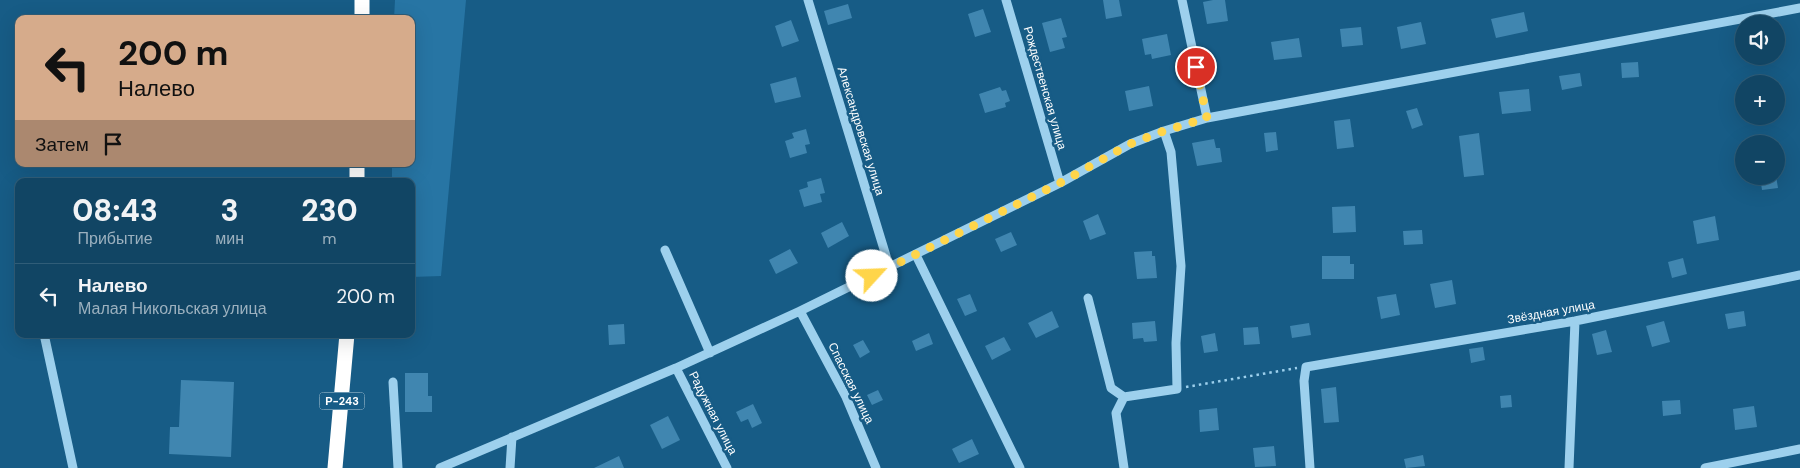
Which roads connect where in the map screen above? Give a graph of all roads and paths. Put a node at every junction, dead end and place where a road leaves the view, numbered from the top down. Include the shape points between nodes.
1 (362, 0) edge
2 (808, 0) edge
3 (1006, 0) edge
4 (1182, 0) edge
5 (1800, 8) edge
6 (362, 15) edge
7 (1207, 118) junction
8 (1164, 131) junction
9 (1060, 183) junction
10 (665, 250) dead end
11 (916, 255) junction
12 (890, 269) junction
13 (1800, 275) edge
14 (1088, 298) dead end
15 (800, 311) junction
16 (1575, 321) junction
17 (45, 338) edge
18 (347, 338) edge
19 (710, 353) junction
20 (1306, 367) junction
21 (676, 368) junction
22 (393, 382) dead end
23 (1177, 389) junction
24 (1124, 397) junction
25 (512, 438) junction
26 (1800, 449) edge
27 (73, 468) edge
28 (335, 468) edge
29 (398, 468) edge
30 (441, 468) edge
31 (510, 468) edge
32 (727, 468) edge
33 (876, 468) edge
34 (1020, 468) edge
35 (1124, 468) edge
36 (1310, 468) edge
37 (1568, 468) edge
38 (1704, 468) edge

1 - 6 highway
2 - 12 street, Александровская улица
3 - 9 street, Рождественская улица
4 - 7 street
5 - 7 street
7 - 8 street
8 - 9 street via 1130,144
8 - 23 street via 1171,152 1181,266
9 - 11 street
10 - 19 street
11 - 12 street
11 - 34 street
12 - 15 street
13 - 16 street, Звёздная улица
14 - 24 street via 1111,388
15 - 19 street
15 - 33 street, Спасская улица via 846,397
16 - 20 street, Звёздная улица
16 - 37 street
17 - 27 street
18 - 28 highway, Р-243
19 - 21 street
20 - 23 path
20 - 36 street via 1304,381
21 - 25 street
21 - 32 street, Радужная улица
22 - 29 street
23 - 24 street
24 - 35 street via 1116,413
25 - 30 street
25 - 31 street
26 - 38 street

